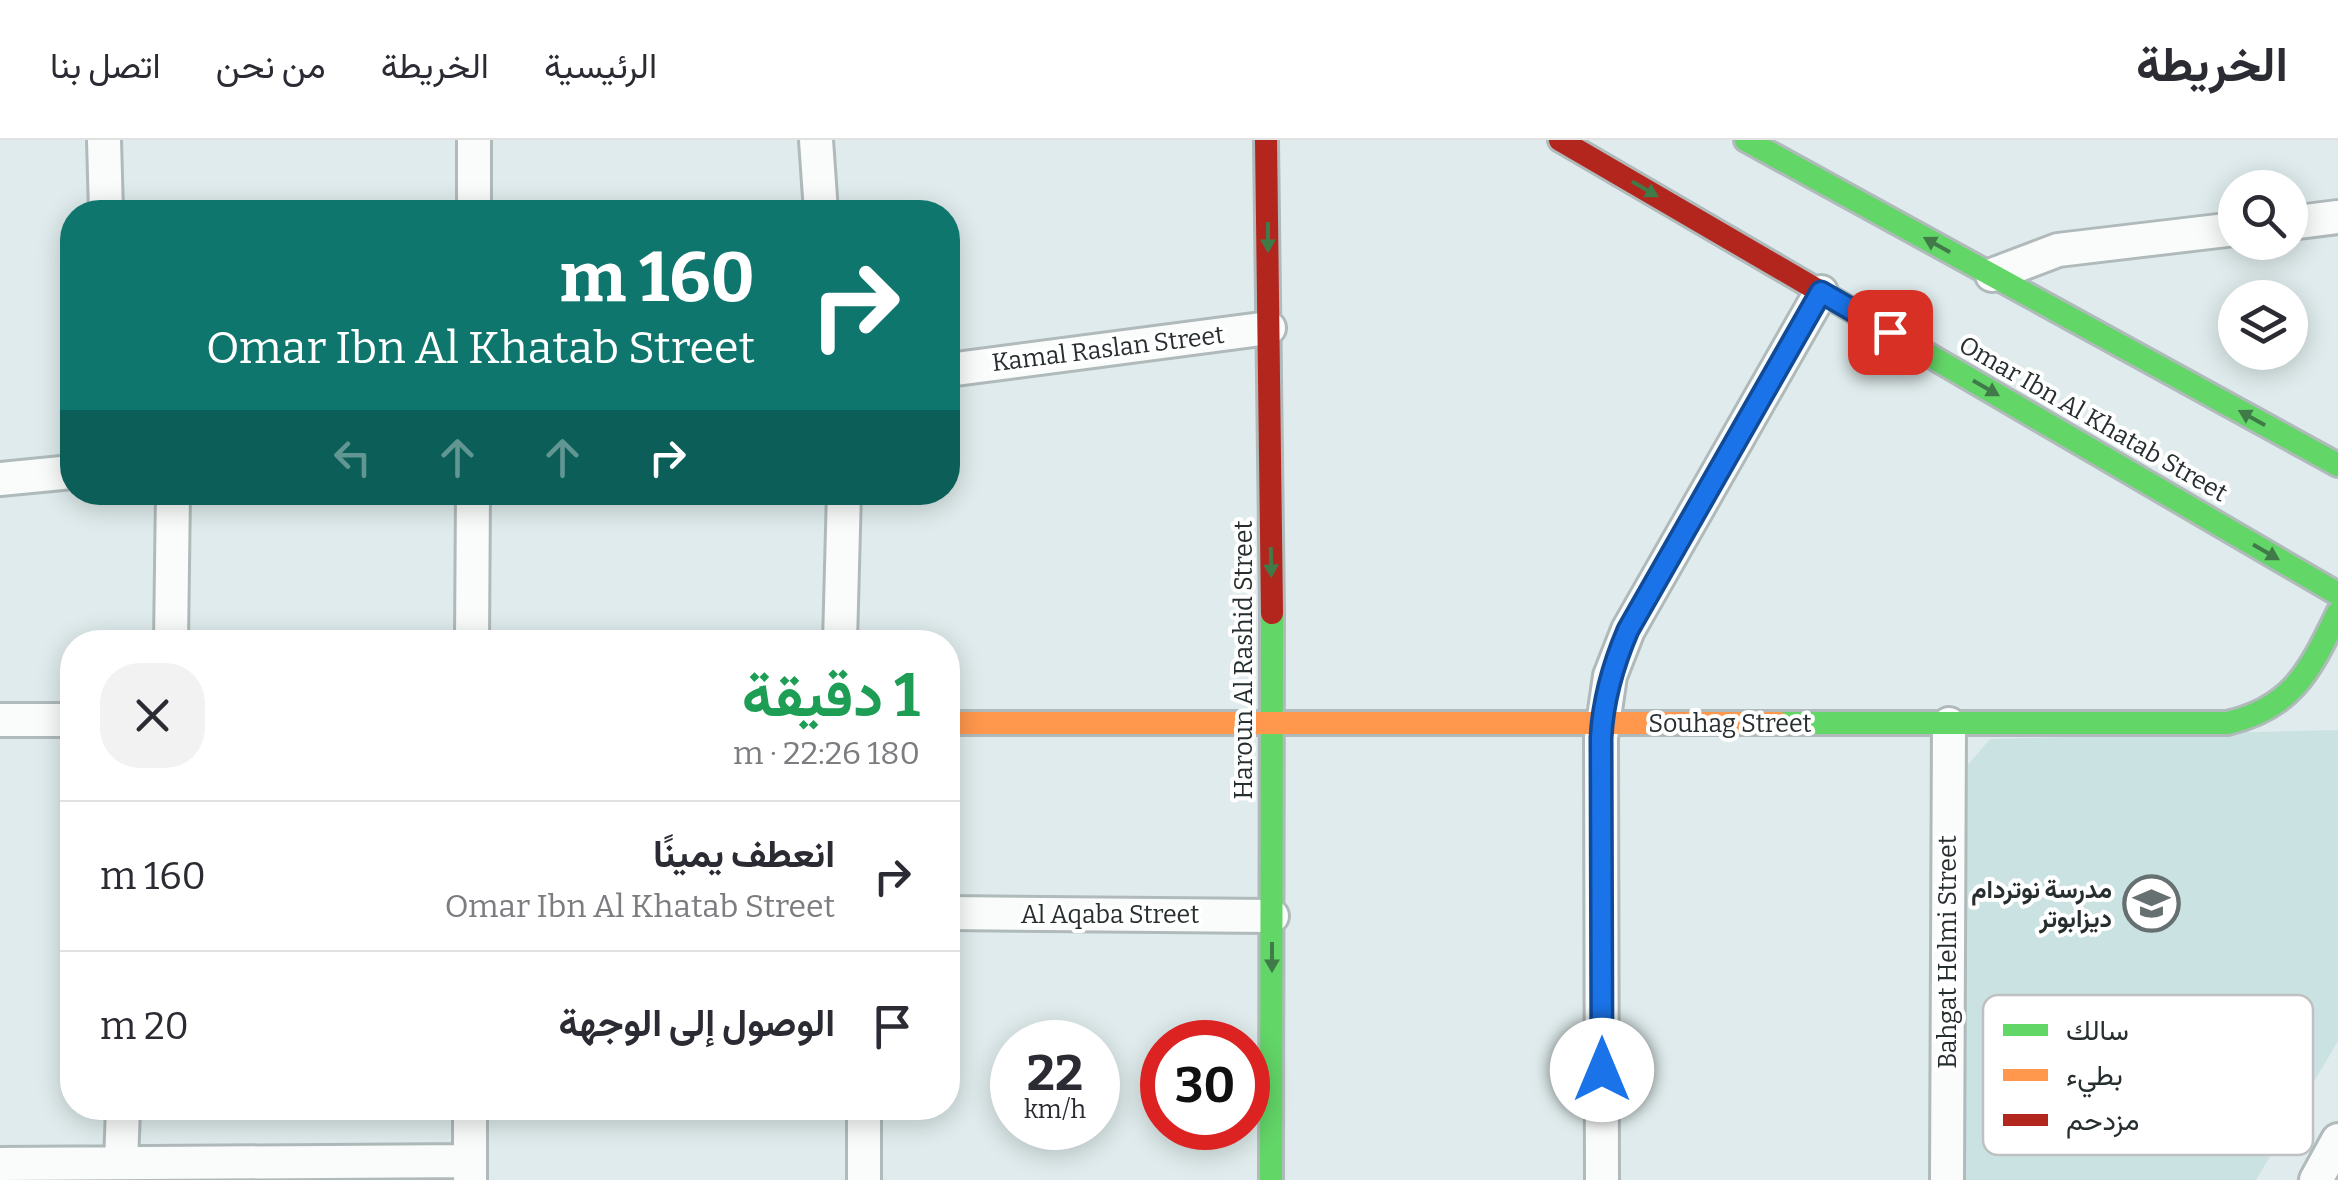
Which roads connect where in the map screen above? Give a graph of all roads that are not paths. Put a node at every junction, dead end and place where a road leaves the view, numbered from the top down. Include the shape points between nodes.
1 (104, 140) edge
2 (474, 140) edge
3 (816, 140) edge
4 (1266, 140) edge
5 (1560, 140) edge
6 (1746, 140) edge
7 (106, 200) edge
8 (474, 200) edge
9 (820, 200) edge
10 (2338, 217) edge
11 (2308, 220) edge
12 (2218, 231) edge
13 (1992, 275) junction
14 (1821, 292) junction
15 (1269, 328) junction
16 (960, 368) edge
17 (2338, 464) edge
18 (60, 473) edge
19 (0, 479) edge
20 (173, 505) edge
21 (473, 505) edge
22 (844, 505) edge
23 (2338, 594) edge
24 (2338, 613) edge
25 (171, 630) edge
26 (472, 630) edge
27 (840, 630) edge
28 (0, 720) edge
29 (60, 720) edge
30 (960, 723) edge
31 (1273, 724) junction
32 (1602, 724) junction
33 (1948, 724) junction
34 (960, 913) edge
35 (1272, 916) junction
36 (123, 1120) edge
37 (470, 1120) edge
38 (864, 1120) edge
39 (2338, 1140) edge
40 (121, 1163) junction
41 (0, 1164) edge
42 (470, 1170) edge
43 (864, 1180) edge
44 (1272, 1180) edge
45 (1602, 1180) edge
46 (1948, 1180) edge
47 (2316, 1180) edge

1 - 7 street
2 - 8 street
3 - 9 street
4 -> 15 street, Haroun Al Rashid Street
5 -> 14 street, Omar Ibn Al Khatab Street
13 -> 6 street
10 - 11 street
12 - 13 street via 2058,250
17 -> 13 street
14 -> 23 street, Omar Ibn Al Khatab Street
14 - 32 street via 1628,630 1610,676
15 - 16 street, Kamal Raslan Street
15 -> 31 street, Haroun Al Rashid Street
18 - 19 street
20 - 25 street
21 - 26 street
22 - 27 street
24 - 33 street, Souhag Street via 2298,686 2273,708 2243,721
28 - 29 street
30 - 31 street, Souhag Street
31 - 32 street, Souhag Street
31 - 35 street, Haroun Al Rashid Street
32 - 33 street, Souhag Street
32 - 45 street
33 - 46 street, Bahgat Helmi Street
34 - 35 street, Al Aqaba Street
35 -> 44 street, Haroun Al Rashid Street
36 - 40 street
37 - 42 street
38 - 43 street
39 - 47 street
40 - 41 street
40 - 42 street

